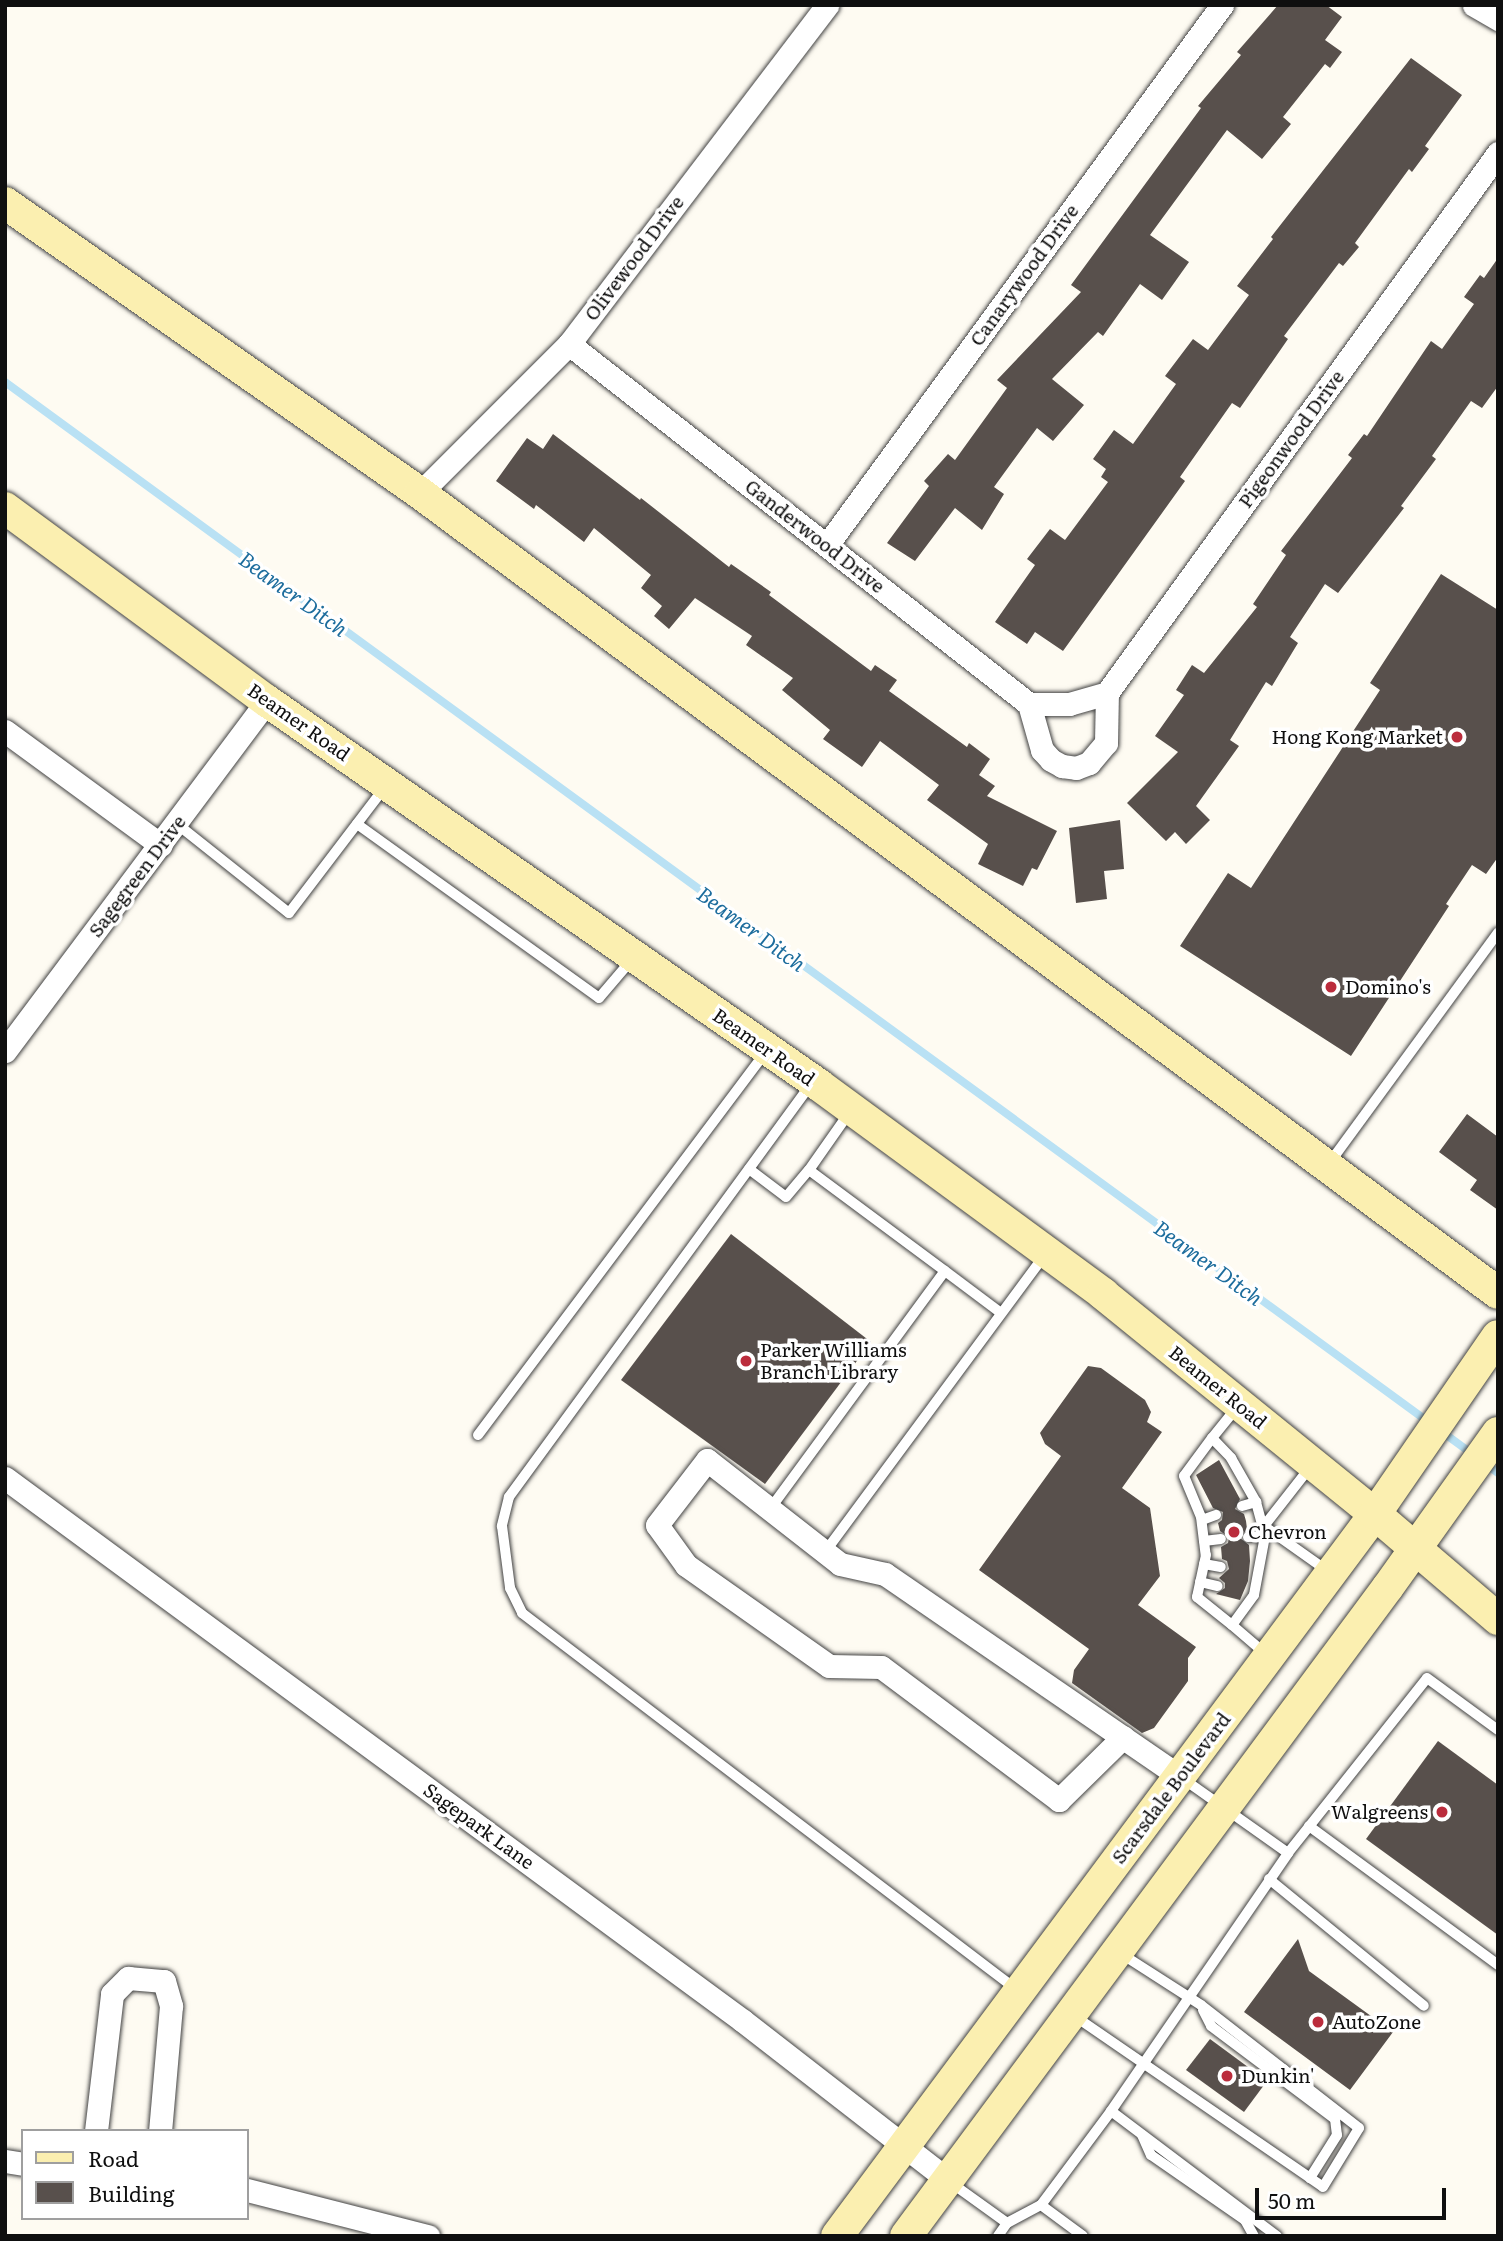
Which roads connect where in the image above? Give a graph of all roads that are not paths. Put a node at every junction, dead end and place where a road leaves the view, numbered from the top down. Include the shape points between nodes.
1 (827, 5) edge
2 (1222, 5) edge
3 (1474, 5) edge
4 (1498, 19) edge
5 (1498, 153) edge
6 (5, 203) edge
7 (569, 344) junction
8 (420, 493) junction
9 (5, 508) edge
10 (827, 545) junction
11 (1107, 693) junction
12 (267, 701) junction
13 (1030, 704) junction
14 (5, 731) edge
15 (387, 784) junction
16 (177, 824) junction
17 (357, 824) junction
18 (161, 845) junction
19 (1498, 933) edge
20 (634, 956) junction
21 (768, 1049) junction
22 (5, 1051) edge
23 (814, 1081) junction
24 (852, 1109) junction
25 (1326, 1167) junction
26 (749, 1169) junction
27 (808, 1170) junction
28 (1046, 1253) junction
29 (945, 1271) junction
30 (1498, 1293) edge
31 (1002, 1313) junction
32 (1498, 1336) edge
33 (1239, 1404) junction
34 (1498, 1433) edge
35 (478, 1436) dead end
36 (1212, 1438) junction
37 (1312, 1463) junction
38 (5, 1478) edge
39 (1207, 1493) dead end
40 (1195, 1500) junction
41 (1256, 1502) junction
42 (1242, 1506) dead end
43 (770, 1509) junction
44 (1375, 1514) junction
45 (1216, 1515) dead end
46 (1202, 1520) junction
47 (1265, 1531) junction
48 (1248, 1537) dead end
49 (1422, 1538) junction
50 (1221, 1539) dead end
51 (1204, 1541) junction
52 (825, 1552) junction
53 (1204, 1564) junction
54 (1221, 1567) dead end
55 (1331, 1573) junction
56 (1200, 1582) junction
57 (1218, 1586) dead end
58 (1498, 1619) edge
59 (1232, 1625) junction
60 (1269, 1657) junction
61 (1498, 1730) edge
62 (1123, 1737) junction
63 (1180, 1777) junction
64 (1223, 1807) junction
65 (1309, 1826) junction
66 (1288, 1853) junction
67 (1269, 1879) junction
68 (1117, 1951) junction
69 (1498, 1965) edge
70 (1020, 1991) junction
71 (1187, 1997) junction
72 (1201, 2005) junction
73 (1424, 2006) dead end
74 (1070, 2014) junction
75 (1142, 2065) junction
76 (1111, 2111) junction
77 (96, 2129) edge
78 (160, 2129) edge
79 (1142, 2134) junction
80 (905, 2145) junction
81 (1310, 2178) junction
82 (948, 2180) junction
83 (248, 2190) edge
84 (1041, 2205) junction
85 (1007, 2223) junction
86 (428, 2236) edge
87 (837, 2236) edge
88 (906, 2236) edge
89 (998, 2236) edge
90 (1083, 2236) edge
91 (1254, 2236) edge
92 (1277, 2236) edge

1 - 7 street, Olivewood Drive
2 - 10 street, Canarywood Drive
3 - 4 street
5 - 11 street, Pigeonwood Drive
6 - 8 main road
7 - 8 street, Olivewood Drive
7 - 10 street, Ganderwood Drive
8 - 25 main road
9 - 12 main road, Beamer Road
10 - 13 street, Ganderwood Drive
11 - 13 street via 1069,704
11 - 13 street via 1106,743 1089,763 1076,768 1062,766 1042,750
12 - 15 main road, Beamer Road
12 - 16 street, Sagegreen Drive
14 - 18 street
15 - 17 lane
15 - 20 main road, Beamer Road
16 - 17 lane via 289,913
16 - 18 street, Sagegreen Drive
17 - 20 lane via 599,998
18 - 22 street, Sagegreen Drive
19 - 25 lane
20 - 21 main road, Beamer Road
21 - 23 main road, Beamer Road
21 - 35 lane
23 - 24 main road, Beamer Road
23 - 26 lane
24 - 27 lane
24 - 28 main road, Beamer Road
25 - 30 main road
26 - 27 lane via 786,1198
26 - 70 lane via 509,1497 502,1525 510,1588 522,1613
27 - 29 lane
28 - 31 lane
28 - 33 main road, Beamer Road
29 - 31 lane
29 - 43 lane
31 - 52 lane
32 - 44 main road, Scarsdale Boulevard
33 - 36 lane
33 - 37 main road, Beamer Road
34 - 49 main road
36 - 40 lane via 1184,1476 1193,1482
36 - 41 lane
37 - 44 main road, Beamer Road
37 - 47 lane
38 - 80 street, Sagepark Lane
39 - 40 lane
40 - 46 lane
41 - 42 lane
41 - 47 lane
43 - 52 street
43 - 62 street via 707,1460 657,1525 686,1565 829,1666 881,1667 1059,1800
44 - 49 main road, Beamer Road
44 - 55 main road, Scarsdale Boulevard
45 - 46 lane
46 - 51 lane
47 - 48 lane
47 - 55 lane
47 - 59 lane via 1249,1594
49 - 58 main road, Beamer Road
49 - 64 main road
50 - 51 lane
51 - 53 lane
52 - 62 street via 840,1564 885,1574
53 - 54 lane
53 - 56 lane
55 - 60 main road, Scarsdale Boulevard
56 - 57 lane
56 - 59 lane via 1197,1597
59 - 60 lane
60 - 63 main road, Scarsdale Boulevard
61 - 65 lane via 1427,1678
62 - 63 street
63 - 64 lane
63 - 70 main road, Scarsdale Boulevard
64 - 66 lane
64 - 68 main road
65 - 66 lane
65 - 69 lane
66 - 67 lane
67 - 71 lane
67 - 73 lane
68 - 71 lane
68 - 74 main road
70 - 80 main road, Scarsdale Boulevard
71 - 72 lane
71 - 75 lane
72 - 81 lane via 1212,2026 1335,2119 1337,2135
72 - 81 lane via 1359,2128 1323,2187
74 - 75 lane
74 - 82 main road
75 - 76 lane
75 - 81 lane
76 - 79 lane
76 - 84 lane
77 - 78 street via 112,1994 128,1978 164,1981 171,2006
79 - 91 lane via 1151,2155 1245,2220
79 - 92 lane
80 - 82 street, Sagepark Lane
80 - 87 main road, Scarsdale Boulevard
82 - 85 lane
82 - 88 main road
83 - 86 street
84 - 85 lane
84 - 90 lane
85 - 89 lane

